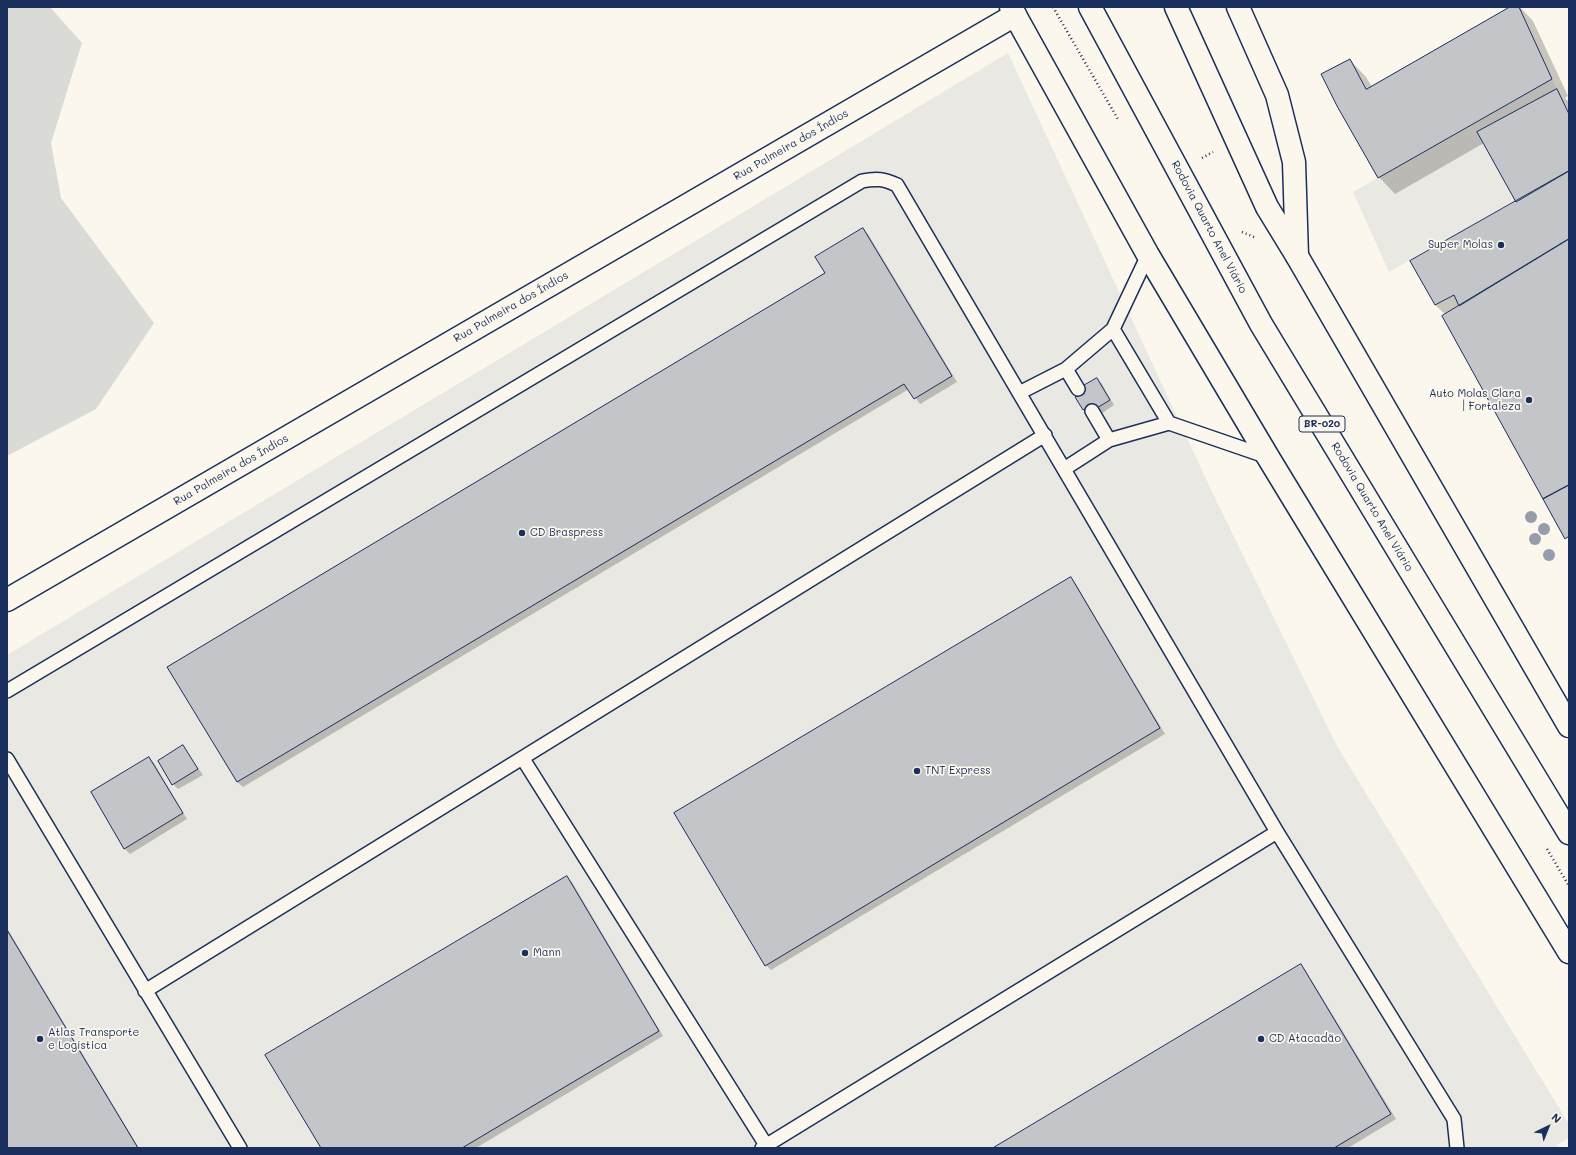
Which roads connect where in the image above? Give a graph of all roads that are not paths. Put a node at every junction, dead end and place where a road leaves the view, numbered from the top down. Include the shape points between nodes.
1 (1090, 7) edge
2 (1176, 7) edge
3 (1238, 7) edge
4 (1013, 11) edge
5 (1148, 254) junction
6 (1297, 256) junction
7 (1113, 329) junction
8 (1066, 369) junction
9 (1078, 389) dead end
10 (1019, 393) junction
11 (1092, 411) dead end
12 (1169, 423) junction
13 (1045, 435) junction
14 (1109, 440) junction
15 (1268, 457) junction
16 (1064, 469) junction
17 (7, 600) edge
18 (7, 691) edge
19 (1569, 726) edge
20 (523, 758) junction
21 (7, 759) edge
22 (1277, 832) junction
23 (1569, 833) edge
24 (1569, 952) edge
25 (145, 991) junction
26 (764, 1147) edge
27 (240, 1148) edge
28 (1457, 1148) edge

1 - 23 main road, Rodovia Quarto Anel Viário / BR-020 via 1261,324
2 - 6 main road via 1267,207
3 - 6 main road via 1277,95 1294,162
4 - 5 main road
4 - 17 main road, Rua Palmeira dos Índios
5 - 7 lane
5 - 15 main road
6 - 19 main road
7 - 8 lane
7 - 12 lane
8 - 9 lane
8 - 10 lane
10 - 13 lane
10 - 18 lane via 897,185 876,178 862,181
11 - 14 lane
12 - 14 lane
12 - 15 lane
13 - 16 lane
13 - 20 lane
14 - 16 lane
15 - 24 main road
16 - 22 lane
20 - 25 lane
20 - 26 lane
21 - 25 lane
22 - 26 lane
22 - 28 lane via 1454,1119
25 - 27 lane

